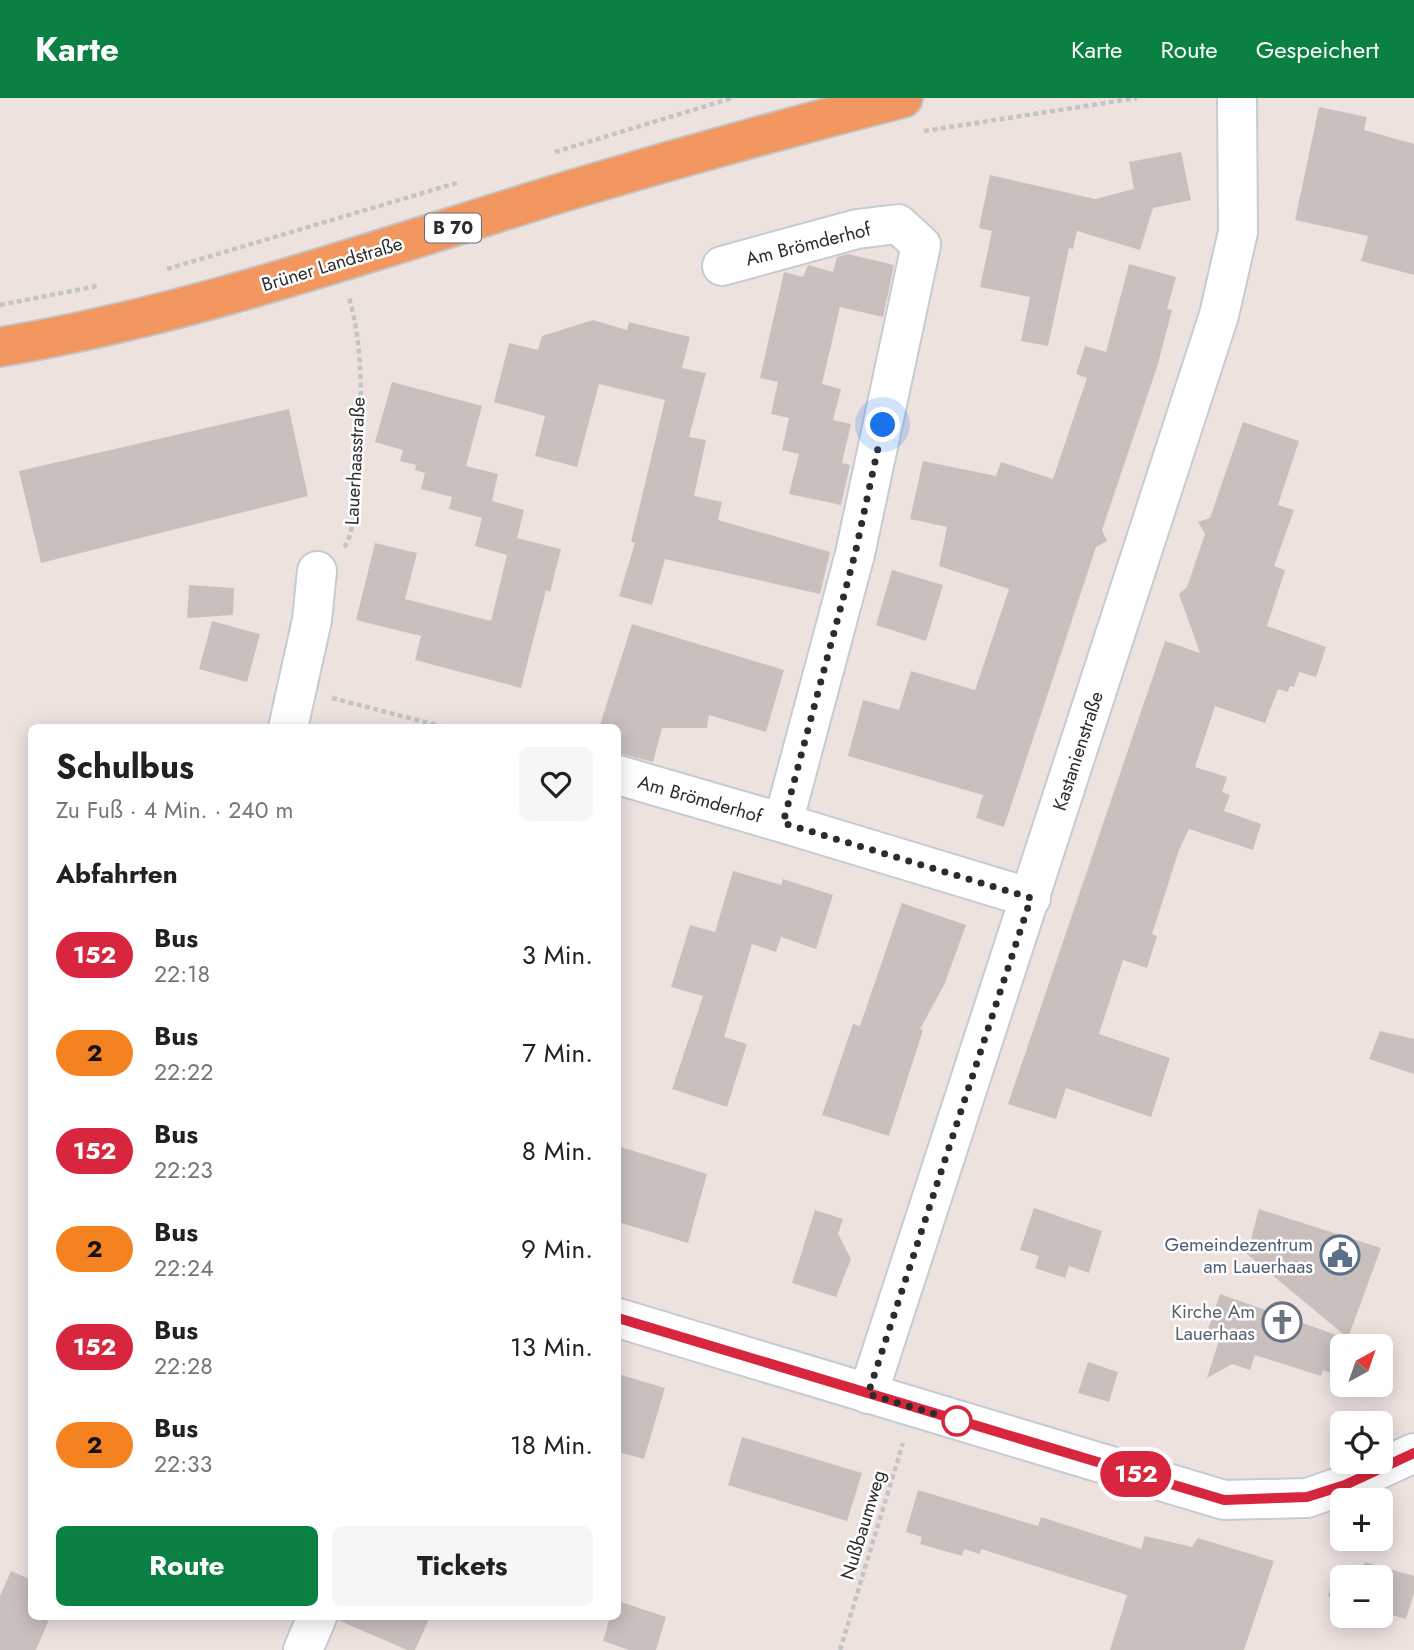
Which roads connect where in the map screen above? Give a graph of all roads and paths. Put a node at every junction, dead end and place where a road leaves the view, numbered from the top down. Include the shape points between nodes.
1 (732, 98) edge
2 (903, 98) edge
3 (1237, 98) edge
4 (547, 155) dead end
5 (469, 179) dead end
6 (326, 223) junction
7 (337, 264) junction
8 (722, 266) dead end
9 (158, 272) dead end
10 (105, 284) dead end
11 (0, 305) edge
12 (0, 347) edge
13 (317, 570) joint
14 (297, 689) junction
15 (289, 724) edge
16 (433, 724) edge
17 (621, 776) edge
18 (783, 823) junction
19 (1031, 898) junction
20 (621, 1319) edge
21 (868, 1394) junction
22 (914, 1408) junction
23 (1414, 1453) edge
24 (316, 1620) edge
25 (303, 1650) edge
26 (840, 1650) edge

1 - 4 path
2 - 7 main road, Brüner Landstraße / B 70 via 576,188
3 - 19 street, Kastanienstraße via 1238,232 1219,315
5 - 6 path
6 - 7 path, Lauerhaasstraße
6 - 9 path
7 - 12 main road, Brüner Landstraße / B 70 via 198,303
7 - 13 path, Lauerhaasstraße via 353,310 360,367 357,502 350,541
8 - 18 street, Am Brömderhof via 857,229 898,225 921,245 855,554
10 - 11 path
13 - 14 street via 313,620
14 - 15 street
14 - 16 path
17 - 18 street, Am Brömderhof
18 - 19 street, Am Brömderhof
19 - 21 street, Kastanienstraße
20 - 21 street
21 - 22 street
22 - 23 street via 1224,1500 1307,1497
22 - 26 path, Nußbaumweg
24 - 25 street

